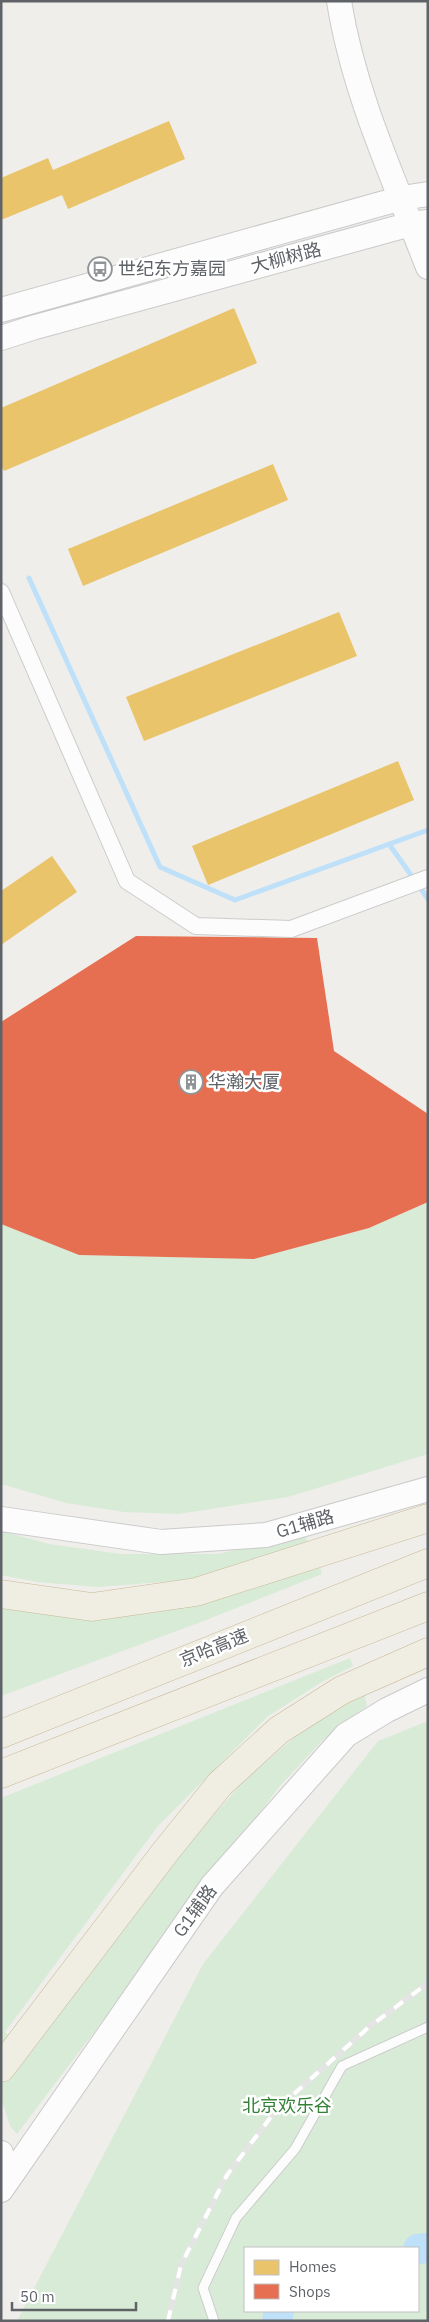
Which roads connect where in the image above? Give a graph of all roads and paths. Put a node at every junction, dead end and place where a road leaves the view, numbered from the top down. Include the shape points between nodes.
1 (339, 1) edge
2 (428, 194) edge
3 (402, 198) junction
4 (420, 223) edge
5 (428, 267) edge
6 (1, 310) edge
7 (1, 338) edge
8 (1, 592) edge
9 (428, 878) edge
10 (428, 1489) edge
11 (428, 1518) edge
12 (1, 1519) edge
13 (428, 1563) edge
14 (1, 1594) edge
15 (428, 1606) edge
16 (428, 1652) edge
17 (428, 1690) edge
18 (1, 1734) edge
19 (1, 1774) edge
20 (428, 2027) edge
21 (1, 2068) edge
22 (1, 2153) edge
23 (5, 2184) edge
24 (214, 2321) edge

1 - 3 street via 354,75
2 - 3 street, 大柳树路
3 - 4 street
3 - 6 street, 大柳树路
4 - 5 street
4 - 7 street, 大柳树路
8 - 9 street via 127,881 196,926 291,929
10 - 12 street, G1辅路 via 256,1536 161,1542
11 - 14 highway via 196,1592 92,1607
13 - 18 highway, 京哈高速
15 - 19 highway
16 - 21 highway via 334,1694 280,1730 220,1784
17 - 23 street, G1辅路 via 346,1735 212,1886
20 - 24 lane via 342,2066 295,2149 236,2218 203,2288
22 - 23 street

